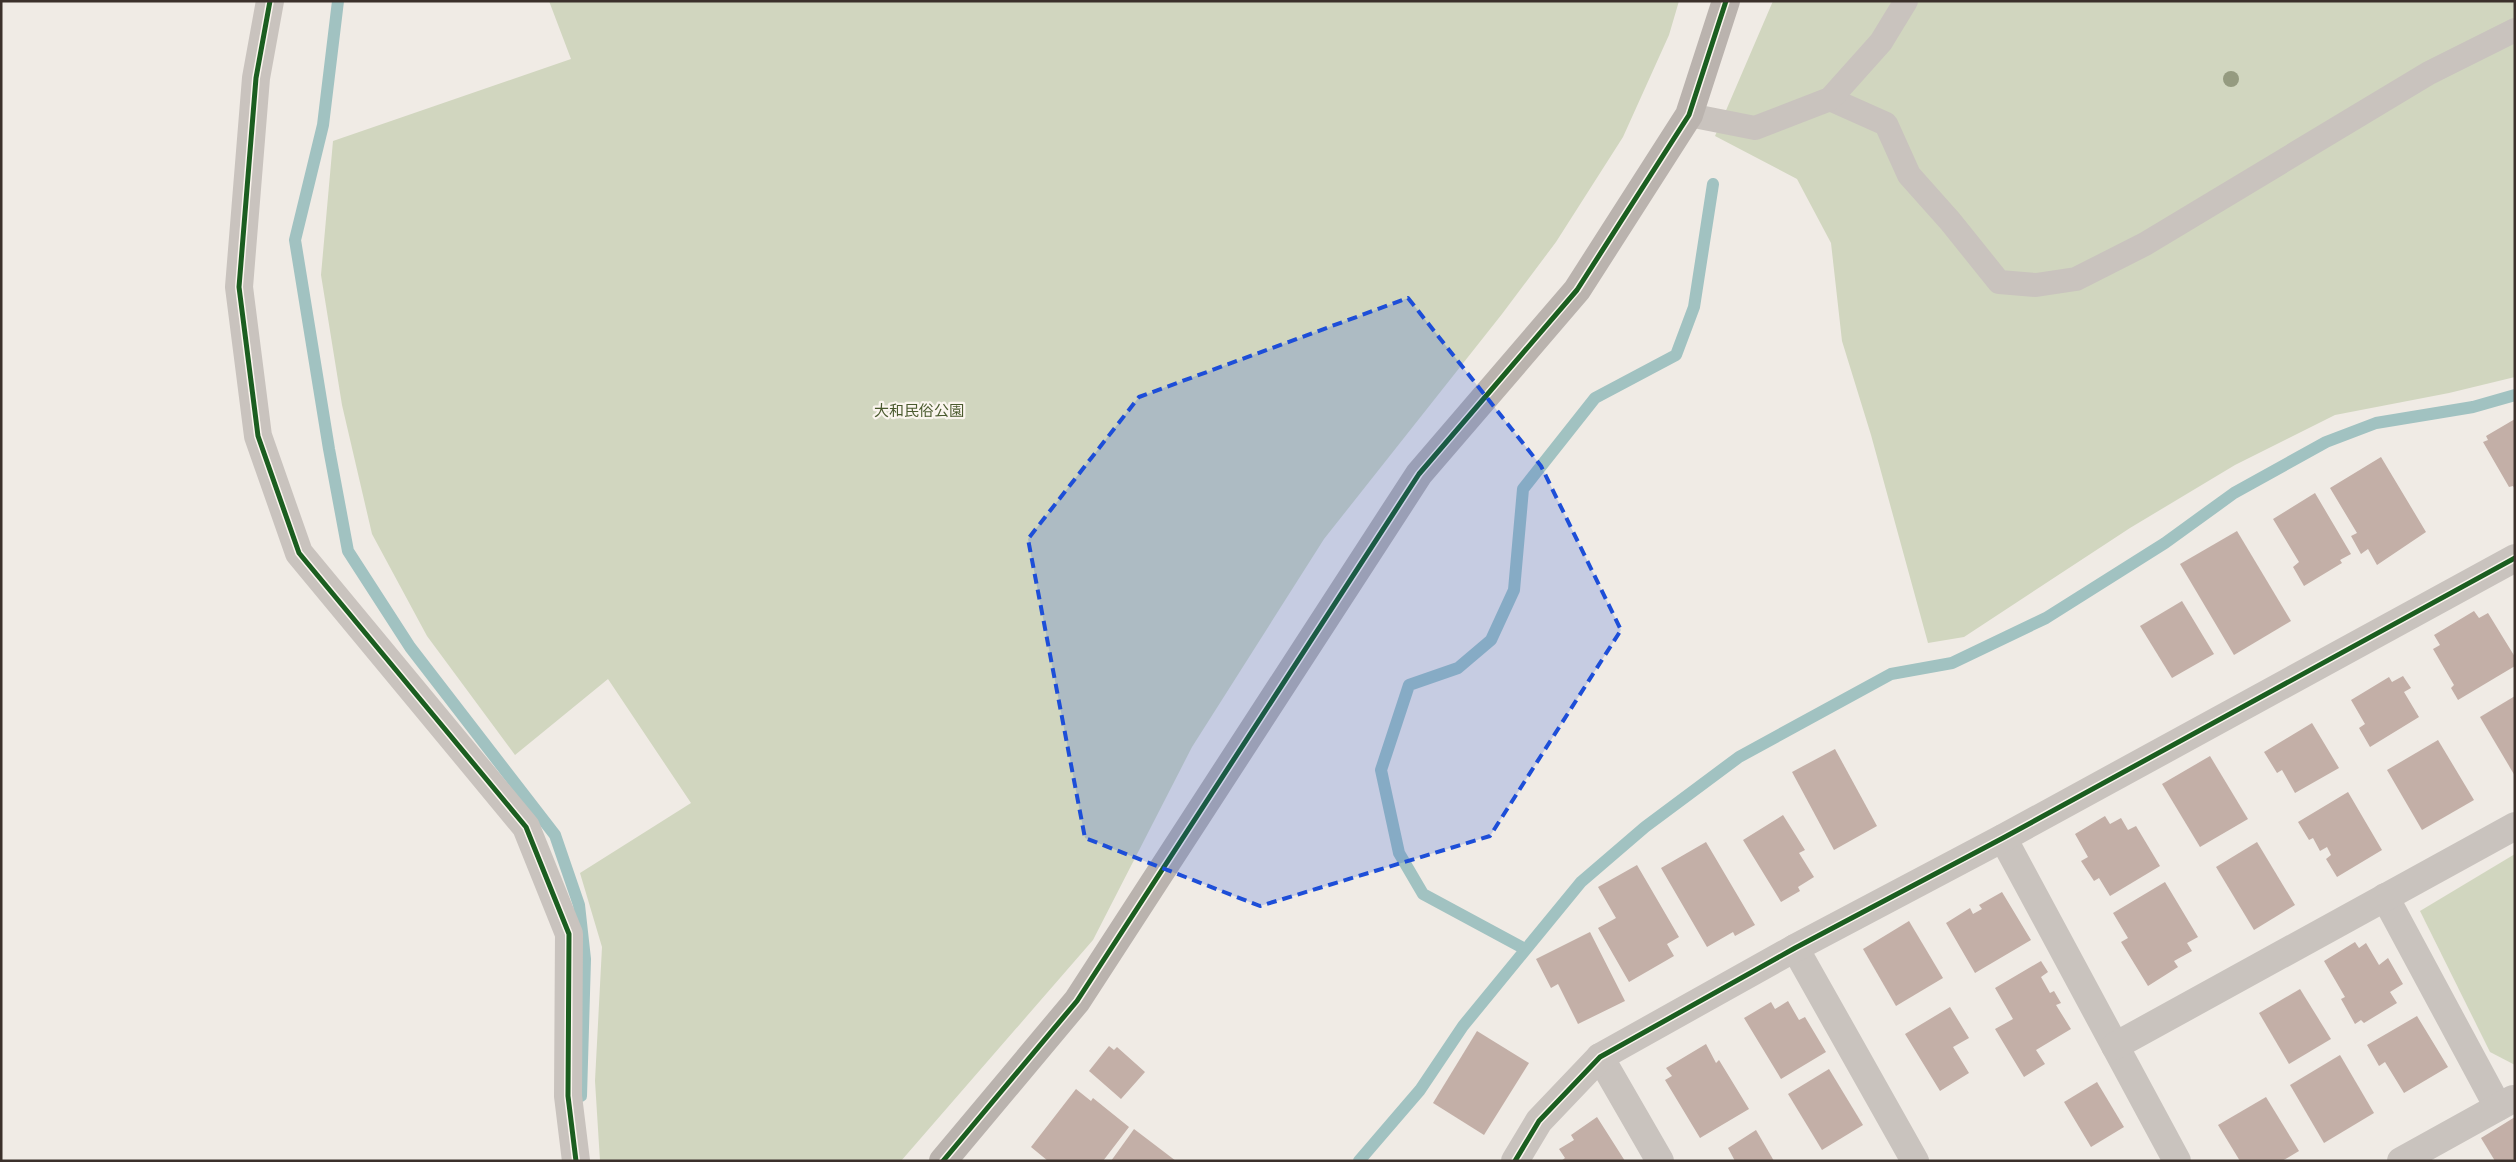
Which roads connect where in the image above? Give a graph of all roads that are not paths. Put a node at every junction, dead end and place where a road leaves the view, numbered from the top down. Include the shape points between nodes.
1 (270, 1) edge
2 (1726, 1) edge
3 (1906, 1) edge
4 (2515, 30) edge
5 (1830, 99) junction
6 (1689, 115) junction
7 (2515, 558) edge
8 (2515, 826) edge
9 (2003, 838) junction
10 (2385, 897) junction
11 (1795, 948) junction
12 (2115, 1046) junction
13 (1600, 1057) junction
14 (2506, 1103) edge
15 (576, 1161) edge
16 (943, 1161) edge
17 (1515, 1161) edge
18 (1660, 1161) edge
19 (1916, 1161) edge
20 (2177, 1161) edge
21 (2401, 1161) edge

1 - 15 street via 256,78 239,287 258,436 299,553 526,827 569,934 568,1096
2 - 6 street
3 - 5 lane via 1881,42
4 - 5 lane via 2430,73 2145,244 2076,280 2036,285 1999,282 1909,175 1886,124
5 - 6 lane via 1755,128
6 - 16 street via 1577,290 1419,474 1077,1001
7 - 9 street
8 - 10 street
9 - 11 street
9 - 12 street
10 - 12 street
10 - 14 street
11 - 13 street
11 - 19 street
12 - 20 street
13 - 17 street via 1539,1121
13 - 18 street
14 - 21 street

